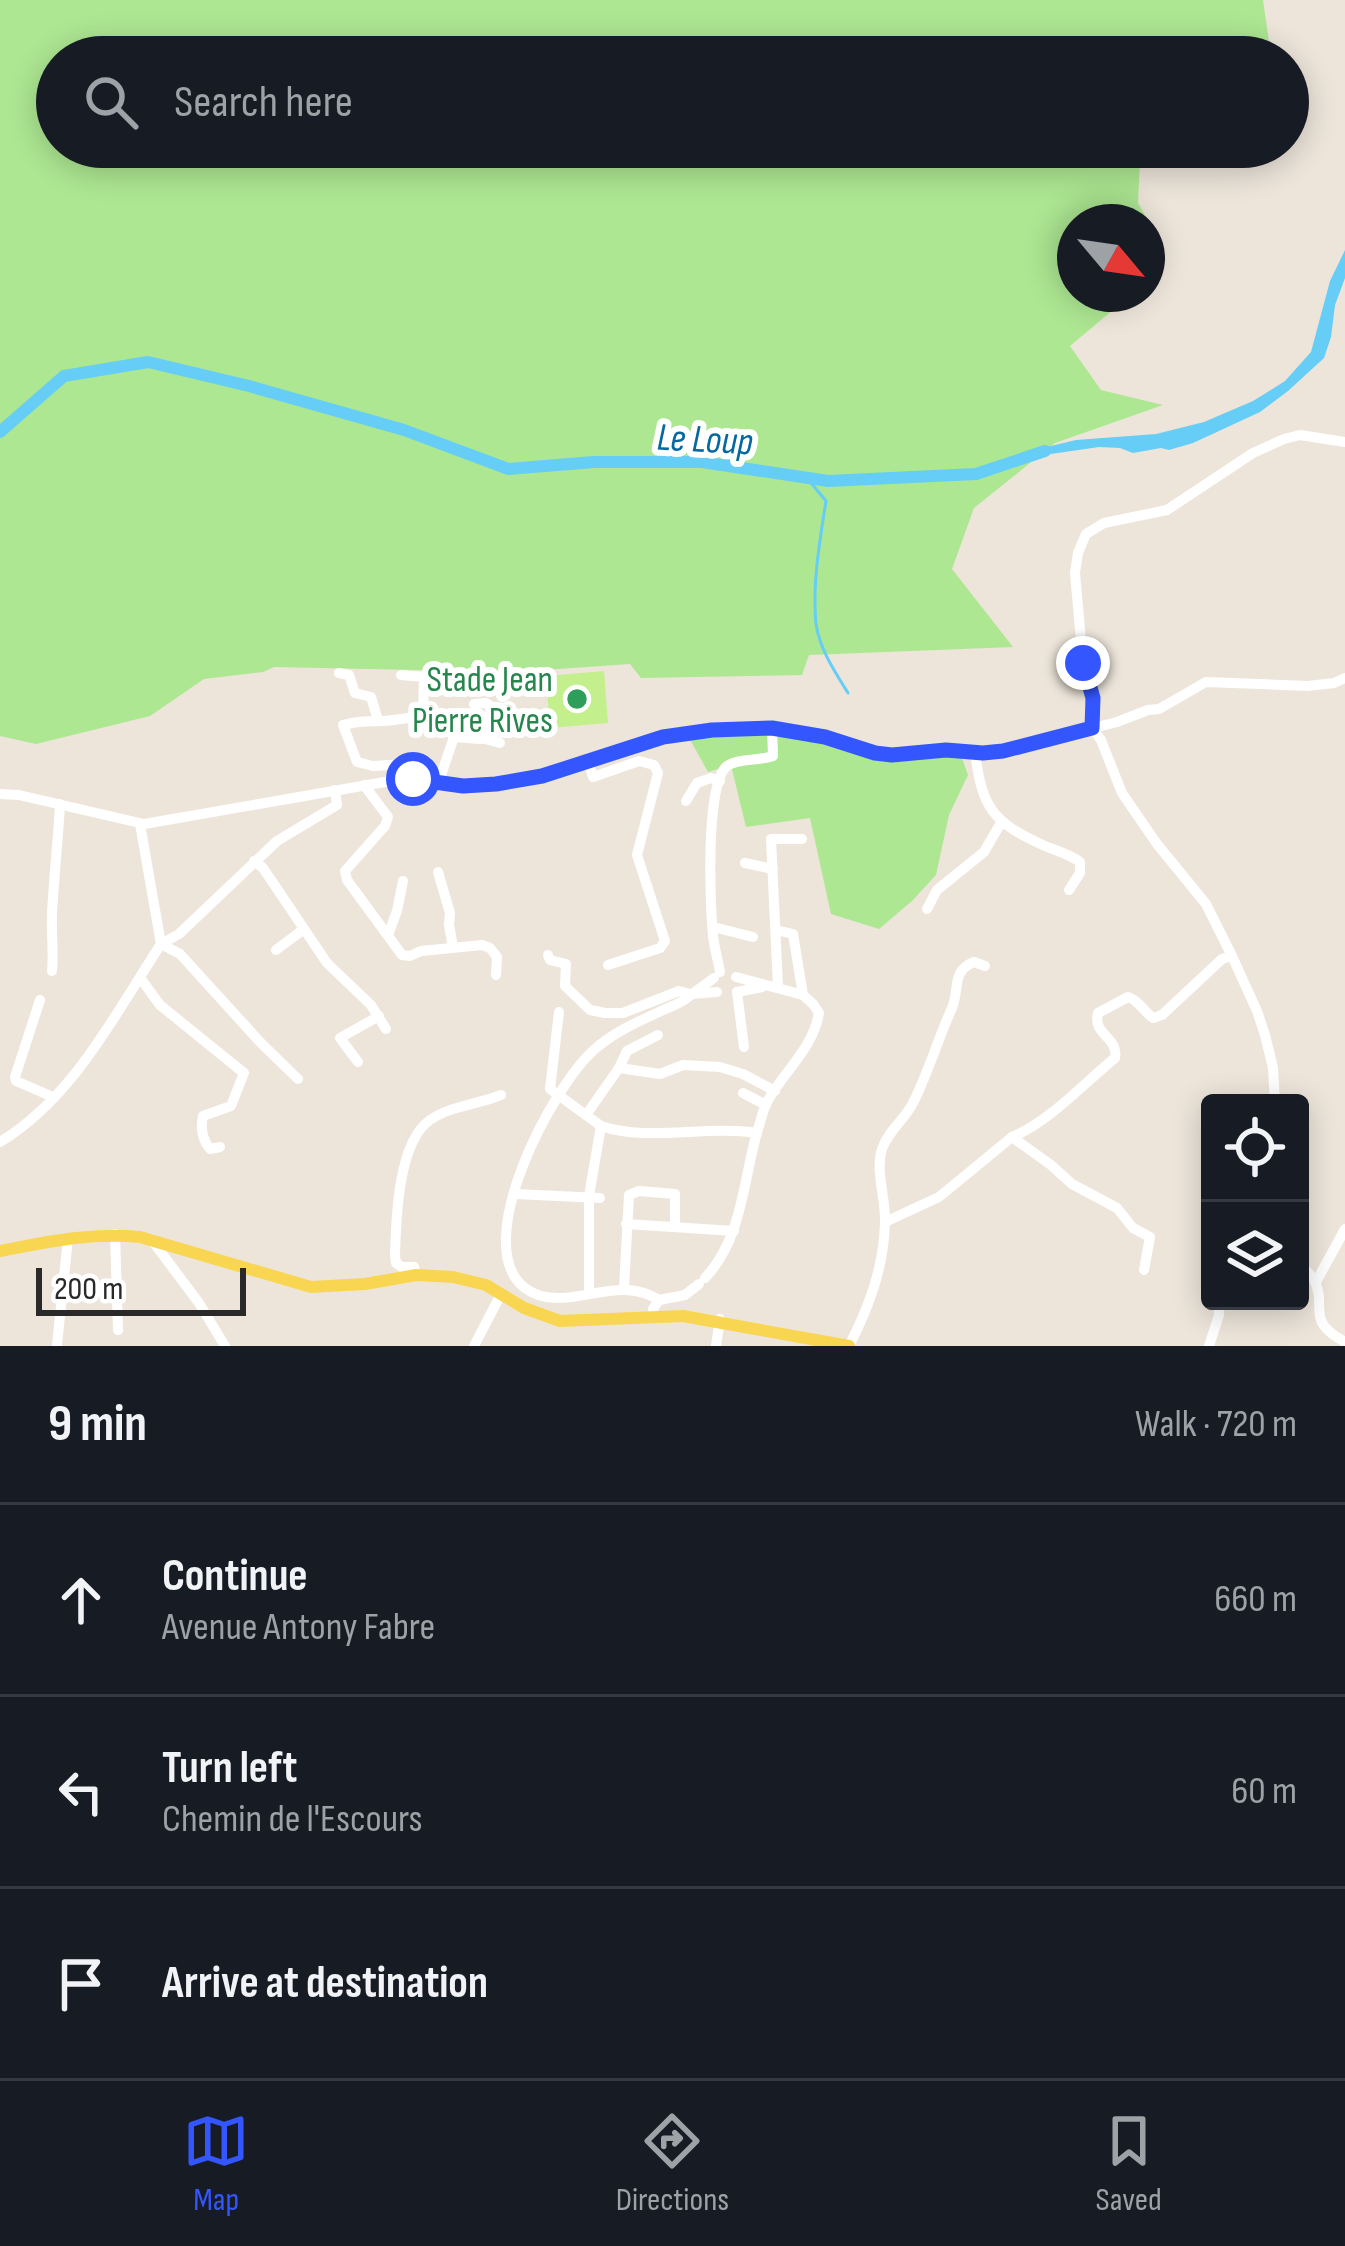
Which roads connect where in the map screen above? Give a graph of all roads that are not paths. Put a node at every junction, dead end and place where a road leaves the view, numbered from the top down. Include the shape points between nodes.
1 (1345, 442) edge
2 (339, 673) dead end
3 (401, 675) dead end
4 (424, 677) junction
5 (447, 678) dead end
6 (1345, 678) edge
7 (474, 704) dead end
8 (341, 711) dead end
9 (423, 716) junction
10 (378, 721) junction
11 (1092, 722) junction
12 (343, 725) junction
13 (772, 728) junction
14 (454, 737) junction
15 (481, 738) junction
16 (500, 742) dead end
17 (974, 752) junction
18 (588, 761) junction
19 (409, 779) junction
20 (720, 781) junction
21 (438, 784) junction
22 (364, 785) junction
23 (335, 790) junction
24 (0, 794) edge
25 (686, 801) dead end
26 (60, 804) junction
27 (1002, 821) junction
28 (140, 824) junction
29 (802, 839) dead end
30 (254, 861) junction
31 (745, 863) dead end
32 (773, 869) junction
33 (438, 872) dead end
34 (403, 881) dead end
35 (1070, 890) dead end
36 (927, 909) dead end
37 (713, 927) junction
38 (304, 929) junction
39 (776, 930) junction
40 (388, 935) junction
41 (753, 937) dead end
42 (161, 944) junction
43 (453, 947) junction
44 (276, 950) dead end
45 (548, 955) dead end
46 (1232, 956) junction
47 (608, 965) dead end
48 (985, 966) dead end
49 (52, 971) dead end
50 (496, 975) dead end
51 (736, 977) junction
52 (141, 979) junction
53 (717, 981) junction
54 (772, 987) junction
55 (737, 992) junction
56 (690, 994) junction
57 (803, 995) junction
58 (40, 1000) dead end
59 (560, 1012) dead end
60 (379, 1016) junction
61 (386, 1029) dead end
62 (658, 1035) dead end
63 (744, 1047) dead end
64 (804, 1050) junction
65 (817, 1057) dead end
66 (358, 1062) dead end
67 (619, 1068) junction
68 (298, 1078) dead end
69 (776, 1091) junction
70 (743, 1093) dead end
71 (1274, 1094) edge
72 (501, 1095) dead end
73 (557, 1095) junction
74 (53, 1097) junction
75 (766, 1105) junction
76 (586, 1114) junction
77 (601, 1126) junction
78 (757, 1133) junction
79 (1012, 1137) junction
80 (0, 1142) edge
81 (220, 1147) dead end
82 (515, 1194) junction
83 (600, 1198) junction
84 (628, 1202) junction
85 (885, 1222) junction
86 (626, 1224) junction
87 (675, 1226) junction
88 (1345, 1229) edge
89 (734, 1231) junction
90 (115, 1234) junction
91 (68, 1238) junction
92 (151, 1239) junction
93 (0, 1251) edge
94 (1144, 1270) dead end
95 (1309, 1274) edge
96 (416, 1275) junction
97 (704, 1278) dead end
98 (1316, 1282) junction
99 (624, 1289) junction
100 (589, 1293) junction
101 (501, 1294) junction
102 (656, 1304) junction
103 (1219, 1310) edge
104 (698, 1313) junction
105 (719, 1321) junction
106 (578, 1322) junction
107 (118, 1330) dead end
108 (792, 1338) junction
109 (1345, 1342) edge
110 (58, 1345) edge
111 (225, 1346) edge
112 (474, 1346) edge
113 (716, 1346) edge
114 (822, 1346) edge
115 (849, 1346) edge
116 (1209, 1346) edge

1 - 11 street via 1284,439 1167,510 1086,534 1075,573
2 - 10 street via 371,698
3 - 4 street
4 - 5 street
4 - 9 street
6 - 11 street via 1308,686 1206,682 1170,705
7 - 15 street via 494,708 494,725
8 - 12 street
9 - 10 street
9 - 14 street
10 - 12 street
11 - 17 street via 1003,751
11 - 46 street via 1122,793 1206,904
12 - 19 street via 357,762 404,764
13 - 17 street via 875,753
13 - 18 street via 663,737
13 - 20 street via 772,756 729,765
14 - 15 street
14 - 21 street
15 - 16 street
17 - 27 street via 980,788
18 - 21 street via 496,784
18 - 47 street via 593,777 639,761 658,772 637,855 664,941
19 - 21 street
19 - 22 street
20 - 25 street via 698,782
20 - 37 street via 710,851
22 - 23 street
22 - 40 street via 388,817 346,880
23 - 28 street
23 - 30 street via 337,805
24 - 26 street
26 - 28 street
26 - 49 street
27 - 35 street via 1076,859 1081,873
27 - 36 street via 984,852 937,890
28 - 42 street
29 - 32 street via 772,839
30 - 38 street
30 - 42 street
31 - 32 street
32 - 39 street
33 - 43 street
34 - 40 street
37 - 41 street
37 - 53 street
38 - 44 street
38 - 60 street
39 - 54 street
39 - 57 street via 794,934
40 - 43 street via 402,955
42 - 52 street
42 - 68 street via 180,954
43 - 50 street via 490,948
45 - 56 street via 566,964 565,986 590,1010 623,1013
46 - 71 street via 1261,1023
46 - 79 street via 1162,1015 1153,1018 1128,997 1098,1013 1115,1058
48 - 85 street via 967,964 957,976 954,1004 914,1100 881,1151
51 - 53 street via 726,972
51 - 54 street
51 - 55 street
52 - 74 street
52 - 81 street via 160,1005 244,1073 231,1106 203,1116 205,1142
53 - 55 street
53 - 56 street
54 - 55 street
54 - 57 street
55 - 63 street
56 - 73 street via 594,1049
57 - 64 street via 819,1013
58 - 74 street via 15,1077
59 - 73 street via 550,1085
60 - 61 street
60 - 66 street via 340,1038
62 - 67 street via 627,1052
64 - 65 street
64 - 69 street
67 - 69 street via 660,1074 683,1065 720,1067
67 - 76 street
69 - 75 street
70 - 75 street
72 - 96 street via 442,1113 417,1131 400,1189 395,1255
73 - 76 street
73 - 82 street
74 - 80 street
75 - 78 street
76 - 77 street
77 - 78 street via 625,1134
77 - 83 street
78 - 89 street
79 - 85 street via 939,1197
79 - 94 street via 1150,1237
82 - 83 street
82 - 100 street via 511,1274 545,1297
83 - 84 street
83 - 100 street
84 - 86 street
84 - 87 street via 632,1192 673,1193
85 - 115 street via 876,1285
86 - 87 street
86 - 99 street
87 - 89 street
88 - 98 street
89 - 97 street
90 - 91 main road
90 - 92 main road
90 - 107 street
91 - 93 main road
91 - 110 street
92 - 96 main road via 311,1287
92 - 111 street
95 - 98 street
96 - 101 main road via 476,1281
98 - 109 street via 1321,1321
99 - 100 street
99 - 102 street via 649,1293
101 - 106 main road via 541,1316
101 - 112 street
102 - 104 main road
102 - 104 street via 699,1284 691,1298
102 - 106 main road
103 - 116 street
104 - 105 main road
105 - 106 main road via 669,1315
105 - 108 main road
105 - 113 street
108 - 114 main road
108 - 115 main road

